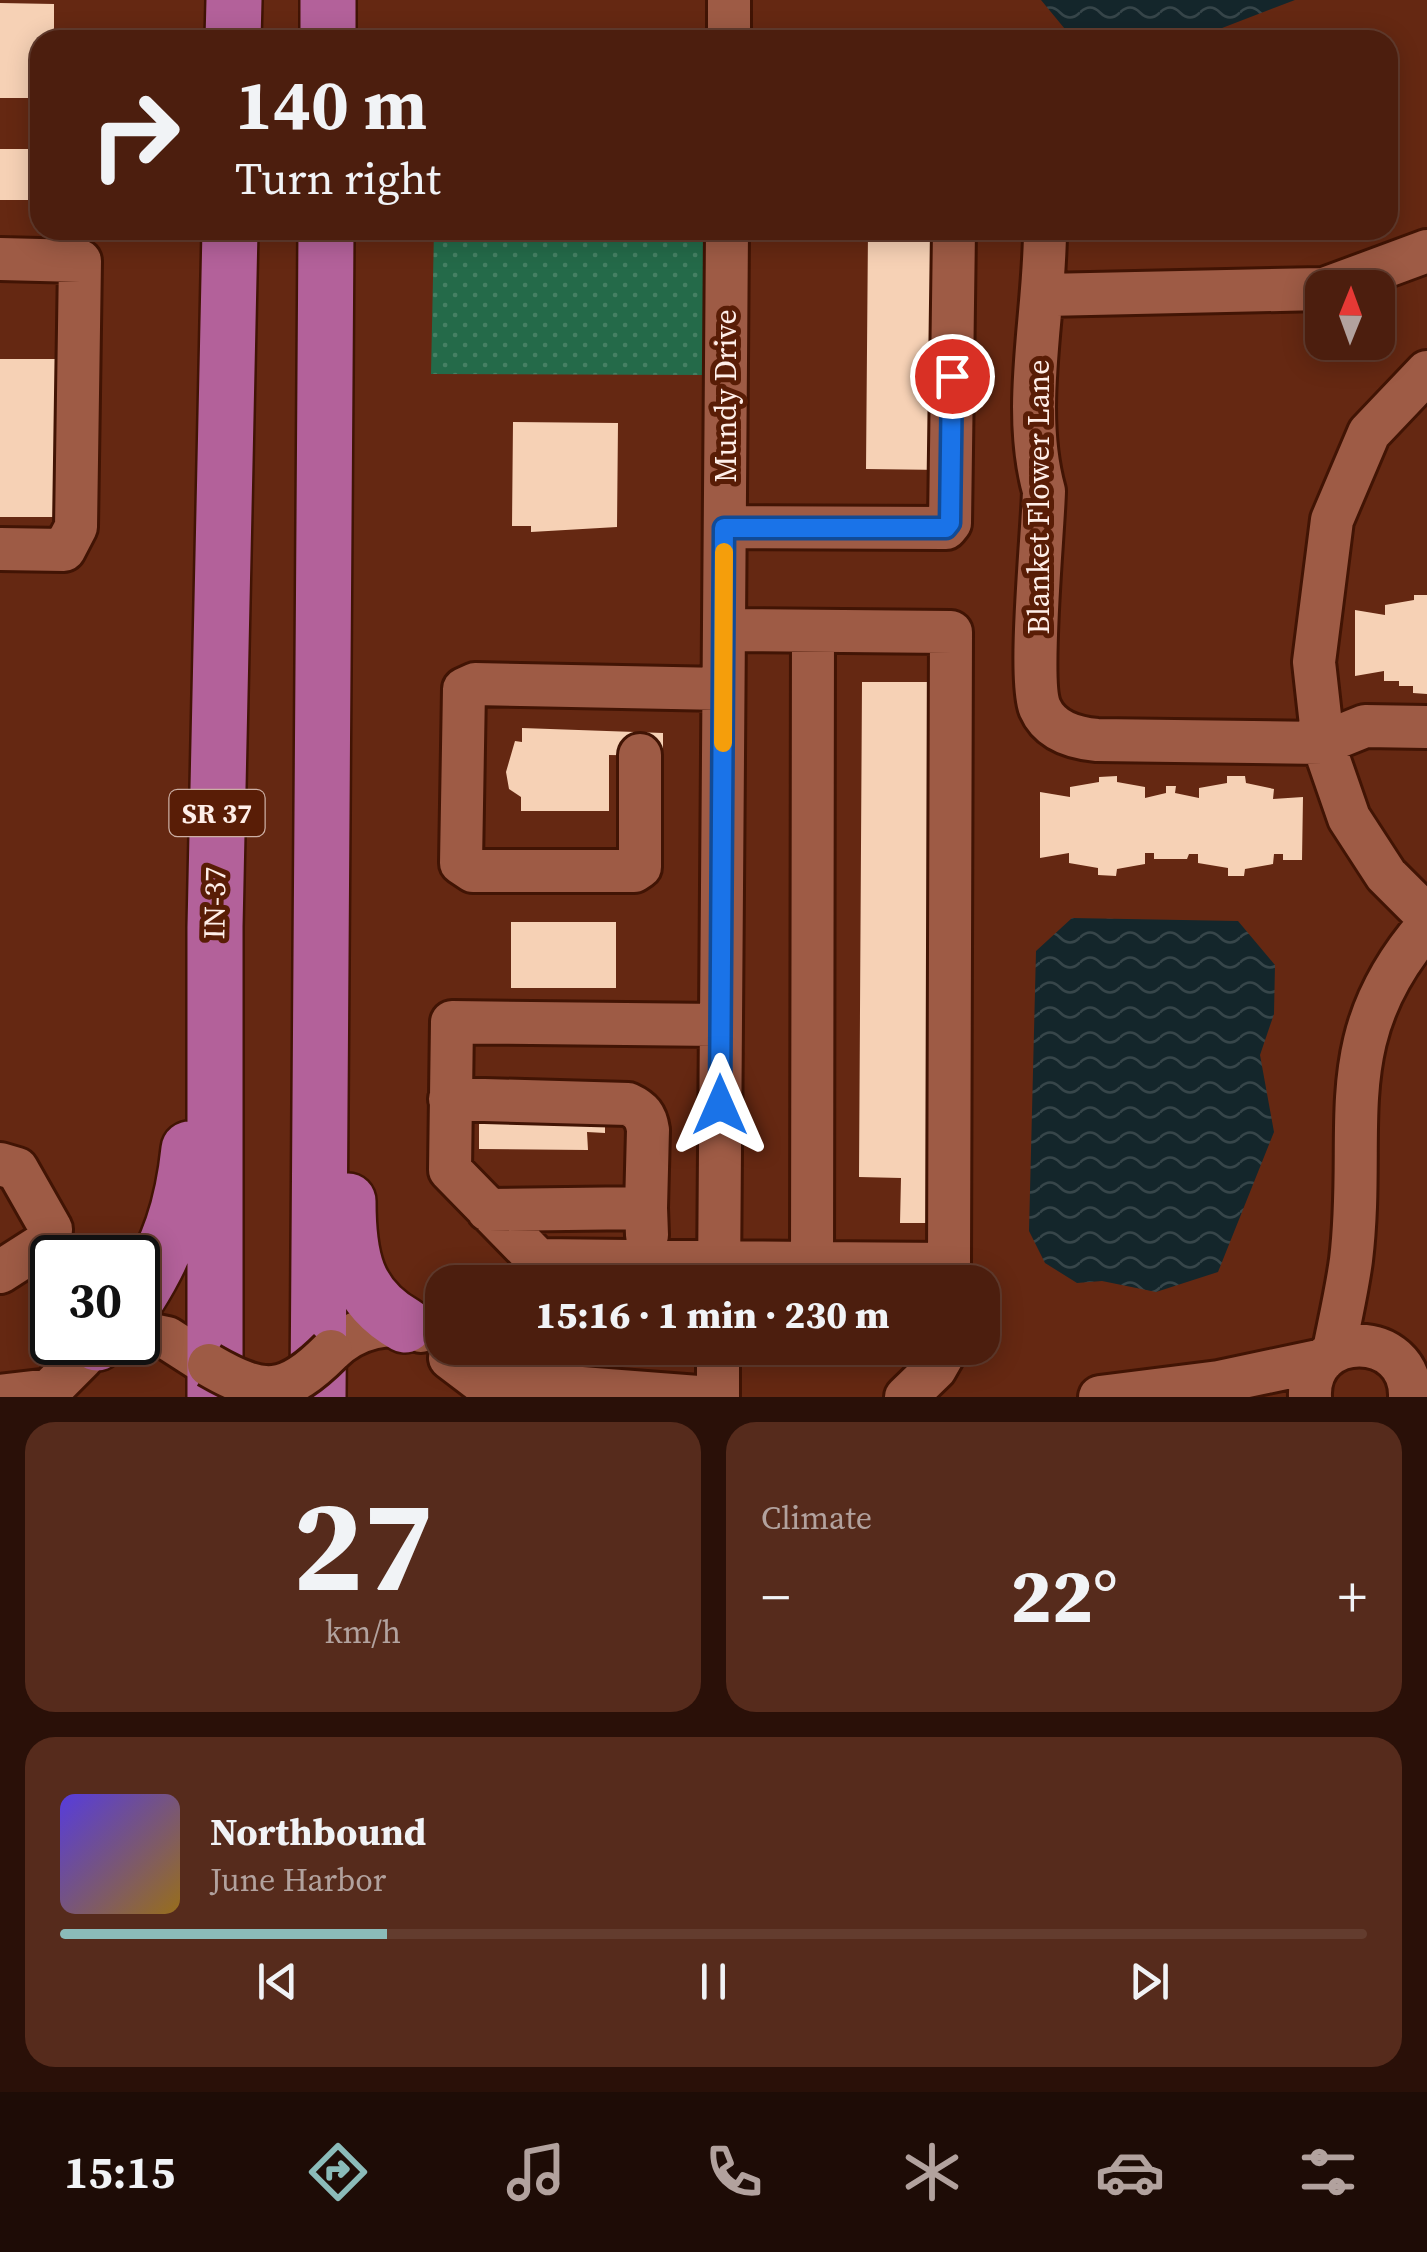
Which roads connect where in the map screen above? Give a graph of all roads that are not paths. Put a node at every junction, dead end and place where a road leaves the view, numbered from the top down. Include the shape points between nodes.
1 (234, 0) edge
2 (328, 0) edge
3 (729, 0) edge
4 (234, 30) edge
5 (328, 30) edge
6 (729, 30) edge
7 (230, 240) edge
8 (326, 240) edge
9 (727, 240) edge
10 (954, 240) edge
11 (1045, 240) edge
12 (1427, 251) edge
13 (0, 259) edge
14 (1375, 270) edge
15 (1305, 288) edge
16 (1045, 295) junction
17 (1427, 372) edge
18 (724, 528) junction
19 (0, 548) edge
20 (724, 630) junction
21 (814, 631) junction
22 (641, 687) junction
23 (723, 689) junction
24 (1427, 727) edge
25 (1322, 742) junction
26 (322, 750) junction
27 (1427, 916) edge
28 (1427, 926) edge
29 (214, 927) junction
30 (720, 1026) junction
31 (450, 1099) junction
32 (0, 1164) edge
33 (646, 1208) junction
34 (488, 1210) junction
35 (1351, 1258) junction
36 (160, 1259) edge
37 (648, 1260) junction
38 (812, 1263) junction
39 (675, 1265) edge
40 (719, 1265) edge
41 (793, 1265) edge
42 (839, 1265) edge
43 (949, 1265) edge
44 (0, 1272) edge
45 (405, 1325) junction
46 (160, 1337) edge
47 (75, 1365) edge
48 (83, 1365) edge
49 (718, 1365) edge
50 (937, 1365) edge
51 (1323, 1369) edge
52 (1403, 1370) edge
53 (325, 1374) edge
54 (455, 1378) edge
55 (212, 1381) edge
56 (0, 1396) edge
57 (64, 1397) edge
58 (698, 1397) edge
59 (718, 1397) edge
60 (906, 1397) edge
61 (1100, 1397) edge

1 - 4 highway
2 - 5 highway
3 - 6 street
7 - 29 highway, IN-37 / SR 37
8 - 26 highway
9 - 18 street, Mundy Drive
10 - 18 street via 950,523
11 - 16 street, Blanket Flower Lane
12 - 14 street
13 - 19 street via 80,261 76,526 64,550
15 - 16 street
16 - 25 street, Blanket Flower Lane via 1034,396 1044,491 1040,710 1078,739
17 - 25 street via 1370,432 1332,520 1314,662
18 - 20 street, Mundy Drive
20 - 21 street
20 - 23 street, Mundy Drive
21 - 38 street
21 - 43 street via 945,630 952,639
22 - 22 street via 476,684 461,696 466,868 640,867
22 - 23 street
23 - 30 street, Mundy Drive
24 - 25 street via 1366,726
25 - 27 street via 1349,818 1370,853
26 - 45 highway via 348,911 348,1215 360,1286 381,1312
26 - 53 highway
28 - 35 street via 1407,949 1365,1029 1356,1073
29 - 36 highway via 183,1204
29 - 55 highway, IN-37 / SR 37
30 - 31 street via 452,1022
30 - 40 street, Mundy Drive
31 - 33 street via 638,1108 648,1130
31 - 34 street via 450,1170
32 - 44 street via 17,1168 51,1228 40,1249
33 - 34 street
33 - 37 street
34 - 37 street via 538,1260
35 - 51 street
35 - 52 street
37 - 39 street
38 - 41 street
38 - 42 street
45 - 53 street via 359,1331
45 - 54 street via 429,1335
46 - 55 street
47 - 56 street via 50,1390
48 - 57 street
49 - 59 street
50 - 60 street
51 - 52 street via 1363,1343
51 - 61 street
53 - 55 street, bridge via 274,1390
54 - 58 street

